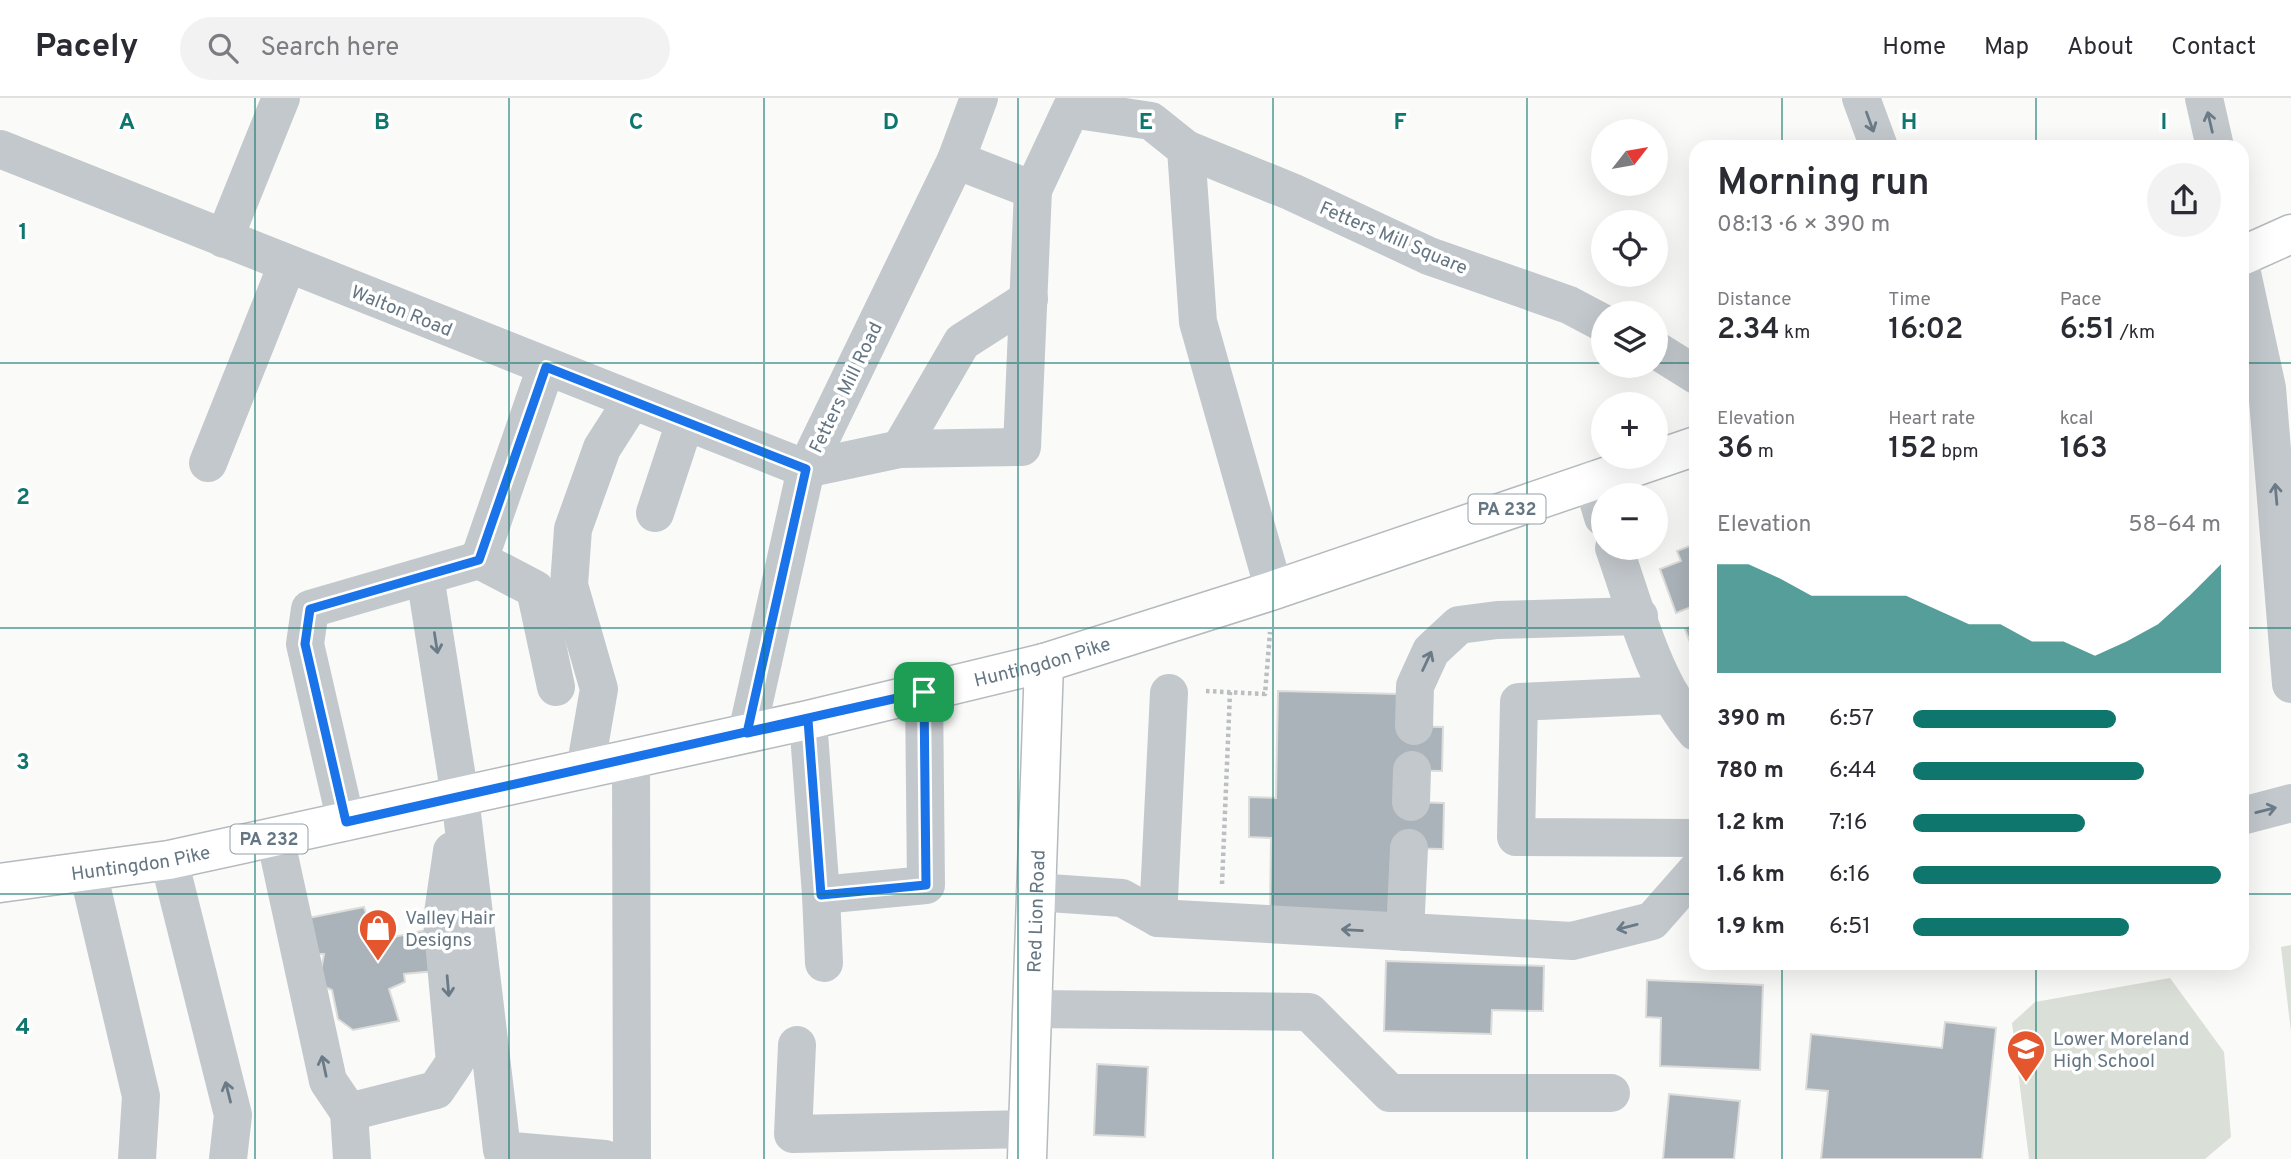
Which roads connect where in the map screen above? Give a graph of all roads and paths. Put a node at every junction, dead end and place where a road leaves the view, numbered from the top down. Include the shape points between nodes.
1 (281, 98) edge
2 (979, 98) edge
3 (1861, 98) edge
4 (2204, 98) edge
5 (1876, 140) edge
6 (2213, 140) edge
7 (0, 149) edge
8 (1186, 149) junction
9 (956, 160) junction
10 (1032, 190) junction
11 (2291, 234) edge
12 (224, 239) junction
13 (2249, 253) edge
14 (287, 264) junction
15 (1029, 299) junction
16 (2249, 305) edge
17 (1591, 317) edge
18 (1668, 358) edge
19 (546, 367) junction
20 (1689, 371) edge
21 (632, 401) junction
22 (685, 422) junction
23 (1689, 448) edge
24 (900, 449) junction
25 (208, 463) dead end
26 (806, 469) junction
27 (1592, 480) junction
28 (1593, 483) edge
29 (655, 513) dead end
30 (479, 560) junction
31 (1618, 560) edge
32 (425, 576) junction
33 (1274, 590) junction
34 (1639, 616) junction
35 (1270, 630) dead end
36 (1044, 663) junction
37 (2291, 684) edge
38 (556, 687) dead end
39 (924, 692) junction
40 (1181, 692) joint
41 (1230, 692) junction
42 (1671, 695) junction
43 (808, 720) junction
44 (1689, 722) edge
45 (1414, 726) dead end
46 (747, 733) junction
47 (631, 760) junction
48 (584, 770) junction
49 (460, 797) junction
50 (2291, 803) edge
51 (2249, 814) edge
52 (346, 822) junction
53 (275, 838) junction
54 (1689, 838) edge
55 (1409, 848) dead end
56 (169, 860) junction
57 (88, 872) junction
58 (1689, 879) edge
59 (0, 884) edge
60 (1222, 889) dead end
61 (1035, 892) junction
62 (821, 895) junction
63 (1158, 918) junction
64 (1405, 932) junction
65 (824, 963) dead end
66 (1033, 1009) junction
67 (797, 1045) dead end
68 (1611, 1093) dead end
69 (349, 1112) junction
70 (1028, 1144) edge
71 (138, 1159) edge
72 (228, 1159) edge
73 (352, 1159) edge
74 (606, 1159) edge
75 (632, 1159) edge

1 - 12 street
2 - 9 street, Fetters Mill Road
3 -> 5 street
6 -> 4 street
7 - 12 street, Walton Road
8 - 10 street, Fetters Mill Square via 1151,121 1071,109
8 - 17 street, Fetters Mill Square via 1429,256
8 - 33 street via 1198,322
9 - 10 street
9 - 26 street, Fetters Mill Road
10 - 15 street
11 - 13 main road
12 - 14 street, Walton Road
14 - 19 street, Walton Road
14 - 25 street
15 - 24 street via 962,342
15 - 24 street via 1022,447
37 -> 16 street via 2267,388
18 - 20 street
19 - 21 street, Walton Road
19 - 30 street
21 - 22 street, Walton Road
21 - 48 street via 603,448 573,529 569,585 599,689
22 - 26 street, Walton Road
22 - 29 street
23 - 27 main road, Huntingdon Pike / PA 232
24 - 26 street
26 - 46 street, Fetters Mill Road
27 - 28 street
27 - 33 main road, Huntingdon Pike / PA 232
30 - 32 street
30 - 38 street via 535,589
31 - 34 street
32 -> 49 street
32 - 52 street via 310,609 305,644
33 - 36 main road, Huntingdon Pike / PA 232
34 - 42 street
45 -> 34 street via 1415,686 1431,651 1459,625
35 - 41 path via 1265,694
36 - 39 main road, Huntingdon Pike / PA 232
36 - 61 main road, Red Lion Road
39 - 43 main road, Huntingdon Pike / PA 232
39 - 62 street via 926,885
40 - 41 path
40 - 63 street
41 - 60 path
42 - 44 street
42 - 54 street via 1519,702 1516,837
43 - 46 main road, Huntingdon Pike / PA 232
43 - 62 street
46 - 47 main road, Huntingdon Pike / PA 232
47 - 48 main road, Huntingdon Pike / PA 232
47 - 75 street
48 - 49 main road, Huntingdon Pike / PA 232
49 - 52 main road, Huntingdon Pike / PA 232
49 -> 69 street via 442,920 455,1062 436,1090
49 - 74 street via 502,1150
51 -> 50 street
52 - 53 main road, Huntingdon Pike / PA 232
53 - 56 main road, Huntingdon Pike / PA 232
69 -> 53 street via 328,1081
55 - 64 street
56 - 57 main road, Huntingdon Pike / PA 232
72 -> 56 street via 233,1115
57 - 59 main road, Huntingdon Pike / PA 232
57 - 71 street via 141,1096
58 -> 64 street via 1652,921 1572,941
61 - 63 street via 1122,898
61 - 66 main road, Red Lion Road
62 - 65 street
64 -> 63 street
66 - 68 street via 1309,1012 1390,1093
66 - 70 main road, Red Lion Road
67 - 70 street via 793,1134
69 - 73 street

